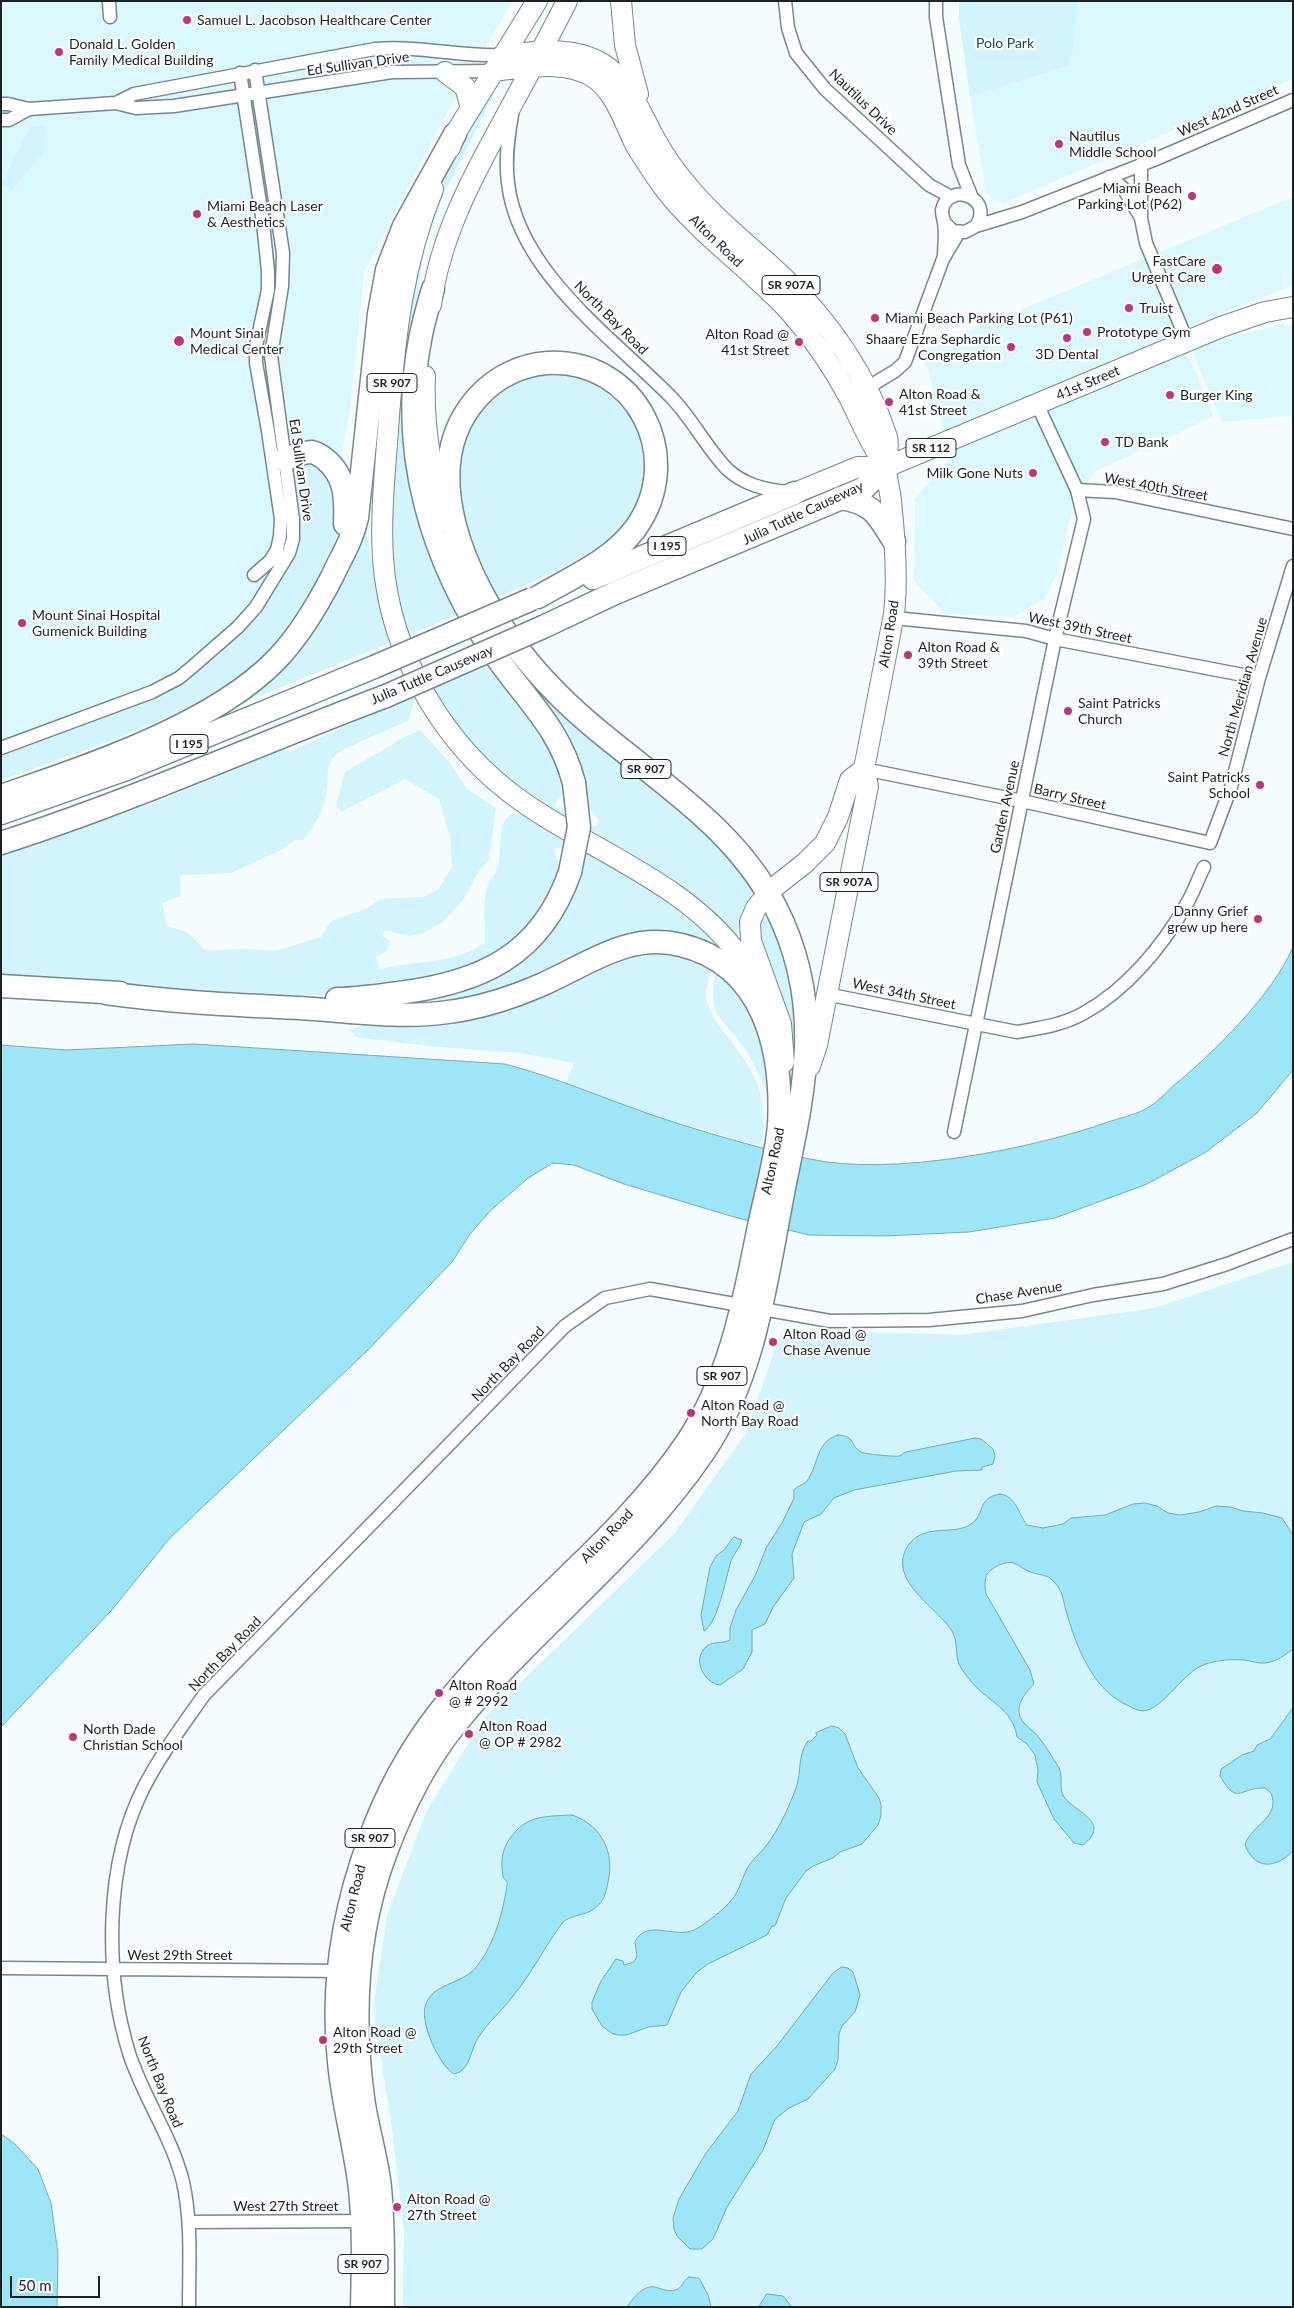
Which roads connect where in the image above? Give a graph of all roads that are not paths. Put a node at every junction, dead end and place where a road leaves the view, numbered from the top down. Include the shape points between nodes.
1 (109, 1) edge
2 (537, 1) edge
3 (568, 1) edge
4 (622, 1) edge
5 (785, 1) edge
6 (936, 1) edge
7 (110, 18) dead end
8 (535, 60) junction
9 (498, 63) junction
10 (255, 70) junction
11 (572, 70) junction
12 (445, 72) junction
13 (240, 73) junction
14 (258, 94) junction
15 (243, 97) junction
16 (515, 98) junction
17 (1293, 100) edge
18 (116, 103) junction
19 (1, 104) edge
20 (471, 108) junction
21 (29, 109) junction
22 (1, 120) edge
23 (650, 129) junction
24 (455, 134) junction
25 (1141, 164) junction
26 (959, 165) junction
27 (1108, 178) junction
28 (929, 185) junction
29 (953, 197) junction
30 (976, 203) junction
31 (943, 216) junction
32 (1008, 217) junction
33 (1141, 218) junction
34 (976, 226) junction
35 (959, 232) junction
36 (944, 259) junction
37 (433, 289) junction
38 (1293, 307) edge
39 (1187, 341) junction
40 (867, 389) junction
41 (849, 397) junction
42 (1037, 404) junction
43 (285, 459) junction
44 (886, 467) junction
45 (1077, 490) junction
46 (794, 493) junction
47 (840, 498) junction
48 (1293, 529) edge
49 (894, 541) junction
50 (1293, 566) edge
51 (334, 573) junction
52 (254, 575) dead end
53 (475, 580) junction
54 (535, 598) junction
55 (894, 618) junction
56 (1054, 639) junction
57 (1259, 678) junction
58 (1, 748) edge
59 (864, 769) junction
60 (1, 796) edge
61 (1022, 801) junction
62 (1, 814) edge
63 (1, 843) edge
64 (1210, 844) joint
65 (1204, 867) dead end
66 (768, 894) junction
67 (1, 986) edge
68 (106, 993) junction
69 (826, 994) junction
70 (975, 1025) junction
71 (783, 1056) junction
72 (804, 1090) junction
73 (787, 1132) junction
74 (954, 1132) dead end
75 (1293, 1239) edge
76 (751, 1308) junction
77 (1, 1968) edge
78 (112, 1969) junction
79 (348, 1971) junction
80 (373, 2221) junction
81 (189, 2222) junction
82 (189, 2307) edge
83 (362, 2307) edge
84 (383, 2307) edge

1 - 7 street
2 - 9 main road, SR 907
3 - 8 main road, SR 907
4 - 23 main road via 627,53
5 - 28 street, Nautilus Drive via 788,28 796,53 825,89
6 - 26 street
8 - 9 main road, SR 907A
8 - 11 main road, SR 907A
8 - 16 main road, SR 907
8 - 23 main road, SR 907A via 574,53 606,67 623,82
9 - 10 street, Ed Sullivan Drive via 477,56 394,47
9 - 12 street, Ed Sullivan Drive
9 - 20 main road, SR 907
10 - 13 street, Ed Sullivan Drive
10 - 14 street, Ed Sullivan Drive
11 - 16 main road via 542,79
11 - 41 main road, Alton Road / SR 907A via 599,82 664,188 790,312 830,364
12 - 14 street, Ed Sullivan Drive via 386,72
12 - 20 main road via 465,87
13 - 15 street, Ed Sullivan Drive
13 - 18 street, Ed Sullivan Drive via 134,94
14 - 15 street, Ed Sullivan Drive
14 - 43 street, Ed Sullivan Drive via 283,253 281,294 271,356
15 - 18 street, Ed Sullivan Drive via 136,108
15 - 52 street, Ed Sullivan Drive via 268,271 256,363 281,529 274,556
16 - 37 main road, SR 907 via 465,194 443,251
16 - 46 street, North Bay Road via 506,160 509,192 521,230 554,281 591,323 676,403 702,433 726,469 755,485
17 - 25 street, West 42nd Street
18 - 21 street, Ed Sullivan Drive
19 - 21 street, Ed Sullivan Drive
20 - 24 main road, SR 907
21 - 22 street, Ed Sullivan Drive via 9,120
23 - 40 main road, Alton Road / SR 907A via 666,157 696,195 784,278 818,316 850,358
24 - 51 highway via 404,226 387,270 379,314 357,518 348,548
24 - 71 main road, SR 907 via 412,249 394,348 382,538 389,601 406,656 446,727 489,775 546,817 686,903 726,941 747,968 765,1001
25 - 27 street, West 42nd Street
25 - 33 street
26 - 29 street
26 - 30 street
27 - 32 street, West 42nd Street
27 - 33 street via 1123,188
28 - 29 street
28 - 31 street
29 - 30 street via 960,194
29 - 31 street
30 - 32 street
30 - 34 street via 979,221
31 - 35 street via 953,231
31 - 36 street
32 - 34 street, West 42nd Street
33 - 39 street via 1146,243
34 - 35 street
35 - 36 street
36 - 40 street via 905,362
37 - 53 main road, SR 907 via 425,383 428,442 443,511 458,551
37 - 68 highway, bridge via 420,340 414,397 416,454 428,519 444,564 467,610 497,658 552,730 564,753 574,783 579,827 570,872 559,900 534,935 496,966 454,983 343,999
38 - 39 main road, 41st Street / SR 112 via 1246,318
39 - 42 main road, 41st Street / SR 112
40 - 41 street
40 - 44 main road, Alton Road / SR 907A via 888,440
41 - 44 main road, Alton Road / SR 907A via 871,446
42 - 44 main road, 41st Street / SR 112
42 - 45 street
43 - 51 highway via 316,453 331,464 342,479 346,498 345,524
43 - 58 street, Ed Sullivan Drive via 293,519 292,545 286,562 256,607 238,627 165,686
44 - 46 main road, Julia Tuttle Causeway / I 195 via 858,467
44 - 47 highway, Julia Tuttle Causeway / I 195 via 863,489
44 - 49 main road, Alton Road / SR 907A
45 - 48 street, West 40th Street via 1115,492
45 - 56 street, Garden Avenue via 1084,519
46 - 54 highway, Julia Tuttle Causeway / I 195
47 - 49 highway via 872,509
47 - 63 highway, Julia Tuttle Causeway / I 195, bridge via 615,593 386,696 159,787
49 - 55 main road, Alton Road / SR 907A
50 - 57 street, North Meridian Avenue
51 - 60 highway via 292,642 263,673 232,697 195,718 89,765
53 - 54 highway via 449,495 447,468 457,428 482,393 504,376 534,365 574,365 600,375 632,399 653,434 656,477 650,502 626,540 603,560
53 - 66 highway, SR 907 via 509,637 548,685 584,719 713,824
54 - 62 highway, Julia Tuttle Causeway / I 195, bridge via 126,769
55 - 56 street, West 39th Street via 1026,631
55 - 59 main road, Alton Road / SR 907A
56 - 57 street, West 39th Street
56 - 61 street, Garden Avenue
57 - 64 street, North Meridian Avenue via 1231,787
59 - 61 street, Barry Street
59 - 66 main road, Alton Road / SR 907A via 850,780 838,817 824,843
59 - 69 main road, Alton Road / SR 907A via 868,786
61 - 64 street, Barry Street
61 - 70 street, Garden Avenue
65 - 70 street via 1187,905 1152,955 1117,990 1084,1013 1049,1027 1017,1032
66 - 71 main road, Alton Road / SR 907A via 752,918 750,937 779,1018
66 - 72 highway, SR 907 via 787,933 803,995 807,1043
67 - 68 highway
68 - 73 highway via 158,1000 421,1015 467,1009 508,998 624,946 654,941 680,945 705,954 732,970 757,1001 776,1062
69 - 70 street, West 34th Street
69 - 72 main road, Alton Road / SR 907A via 817,1045
70 - 74 street, Garden Avenue
71 - 73 main road, Alton Road / SR 907 via 787,1083
72 - 73 highway, Alton Road / SR 907
73 - 76 highway, Alton Road / SR 907
75 - 76 street, Chase Avenue via 1163,1284 1022,1311 928,1320 830,1321
76 - 78 street, North Bay Road via 650,1289 605,1298 565,1326 204,1695 166,1746 130,1823 116,1879
76 - 79 highway, Alton Road / SR 907 via 724,1372 688,1440 644,1498 492,1652 434,1719 414,1750 370,1836 352,1889
77 - 78 street, West 29th Street
78 - 79 street, West 29th Street
78 - 81 street, North Bay Road via 129,2054 182,2181
79 - 80 highway, Alton Road / SR 907 via 364,2107 377,2160
80 - 81 street, West 27th Street
80 - 83 highway, Alton Road / SR 907
80 - 84 highway, Alton Road / SR 907
81 - 82 street, North Bay Road

